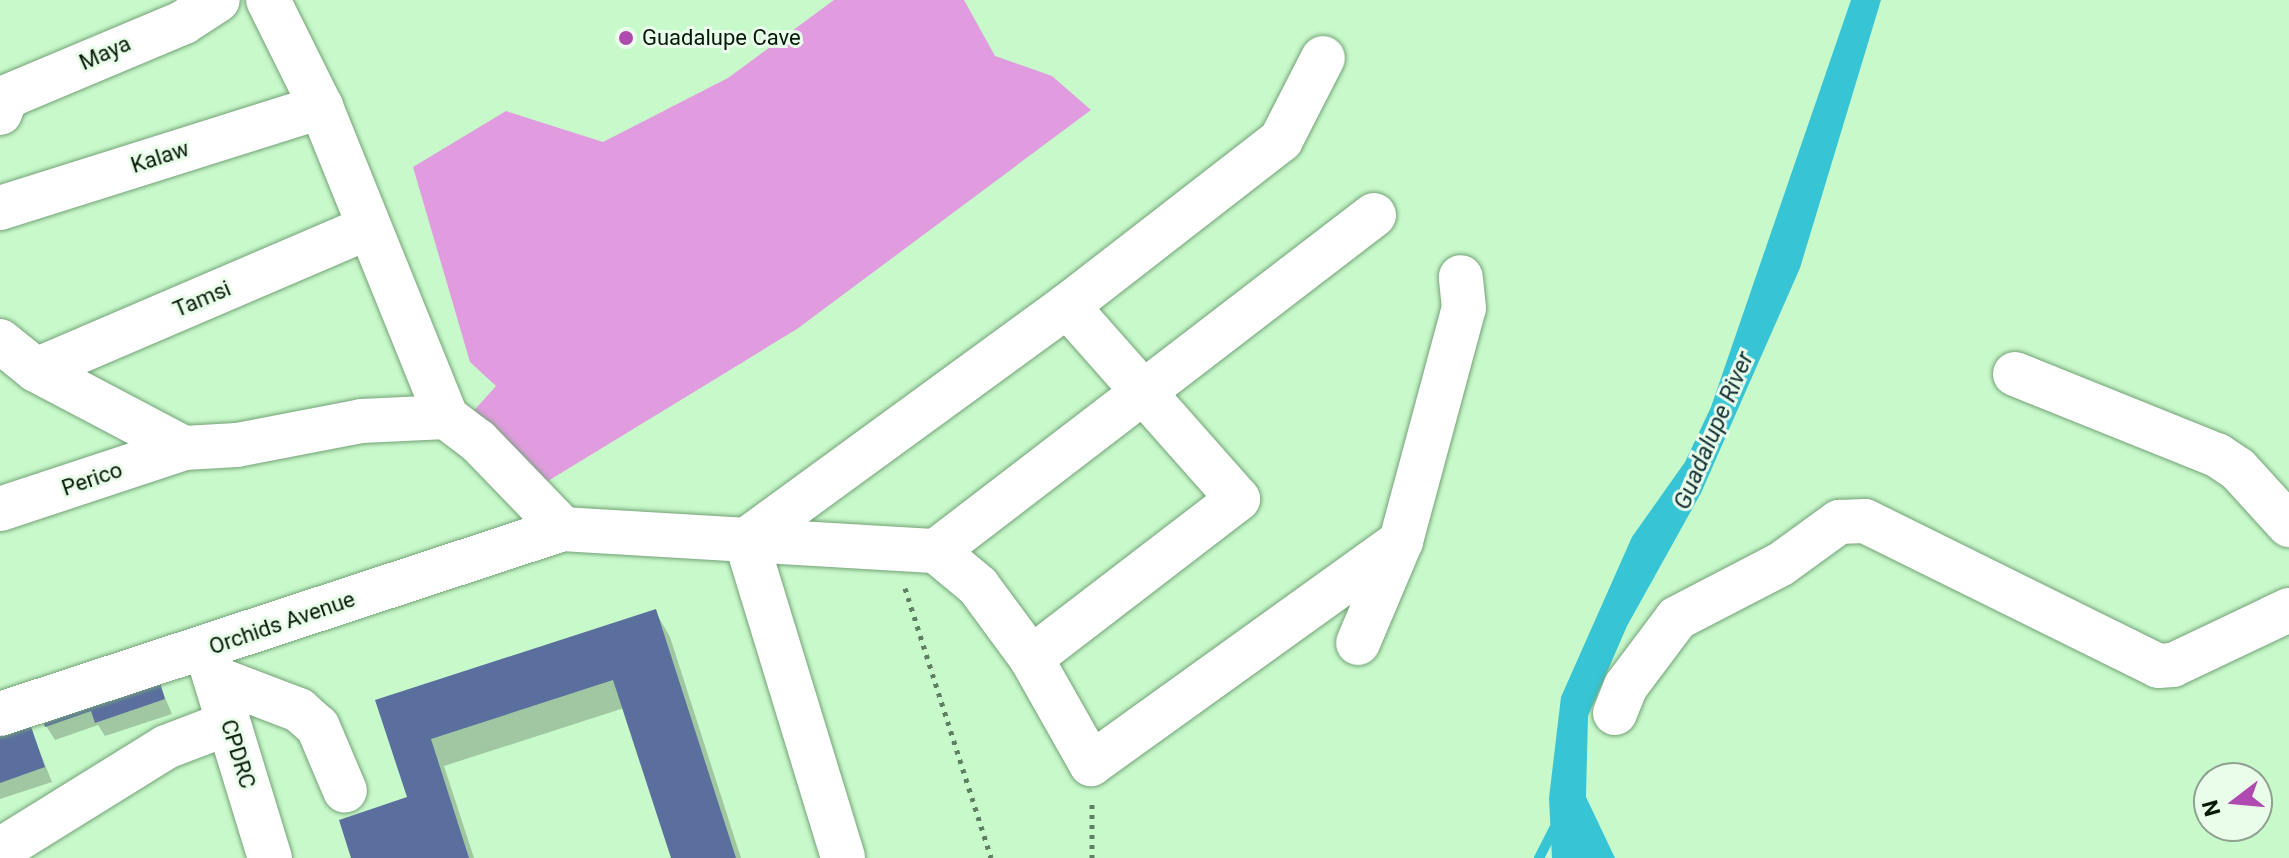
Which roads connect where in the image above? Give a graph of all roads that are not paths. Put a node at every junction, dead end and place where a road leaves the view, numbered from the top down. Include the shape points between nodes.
1 (268, 0) edge
2 (193, 7) edge
3 (1323, 58) dead end
4 (321, 107) junction
5 (0, 113) edge
6 (0, 208) edge
7 (1374, 215) dead end
8 (368, 228) junction
9 (1461, 277) dead end
10 (1067, 306) junction
11 (0, 341) edge
12 (36, 370) junction
13 (2015, 374) dead end
14 (1139, 391) junction
15 (446, 417) junction
16 (184, 448) junction
17 (0, 509) edge
18 (2289, 525) edge
19 (563, 529) junction
20 (746, 540) junction
21 (1401, 541) junction
22 (936, 551) junction
23 (2289, 610) edge
24 (1358, 643) dead end
25 (1031, 658) junction
26 (211, 664) junction
27 (1615, 713) dead end
28 (0, 714) edge
29 (229, 723) junction
30 (345, 791) dead end
31 (0, 850) edge
32 (270, 858) edge
33 (843, 858) edge

1 - 4 street
2 - 5 street, Maya via 6,97
3 - 10 street via 1281,140
4 - 6 street, Kalaw
4 - 8 street
7 - 14 street
8 - 12 street, Tamsi
8 - 15 street
9 - 21 street via 1464,308
10 - 14 street
10 - 20 street
11 - 12 street
12 - 16 street
13 - 18 street via 2217,455 2238,469
14 - 22 street
14 - 25 street via 1238,499
15 - 16 street, Perico via 362,421 237,445
15 - 19 street via 478,441
16 - 17 street, Perico
19 - 20 street
19 - 26 street, Orchids Avenue
20 - 22 street
20 - 33 street
21 - 24 street
21 - 25 street via 1091,764
22 - 25 street via 978,586
23 - 27 street via 2173,665 2158,666 1865,521 1839,522 1781,564 1677,618 1626,686
26 - 28 street, Orchids Avenue
26 - 29 street, CPDRC
26 - 30 street via 299,710 318,727
29 - 31 street via 166,747
29 - 32 street, CPDRC

